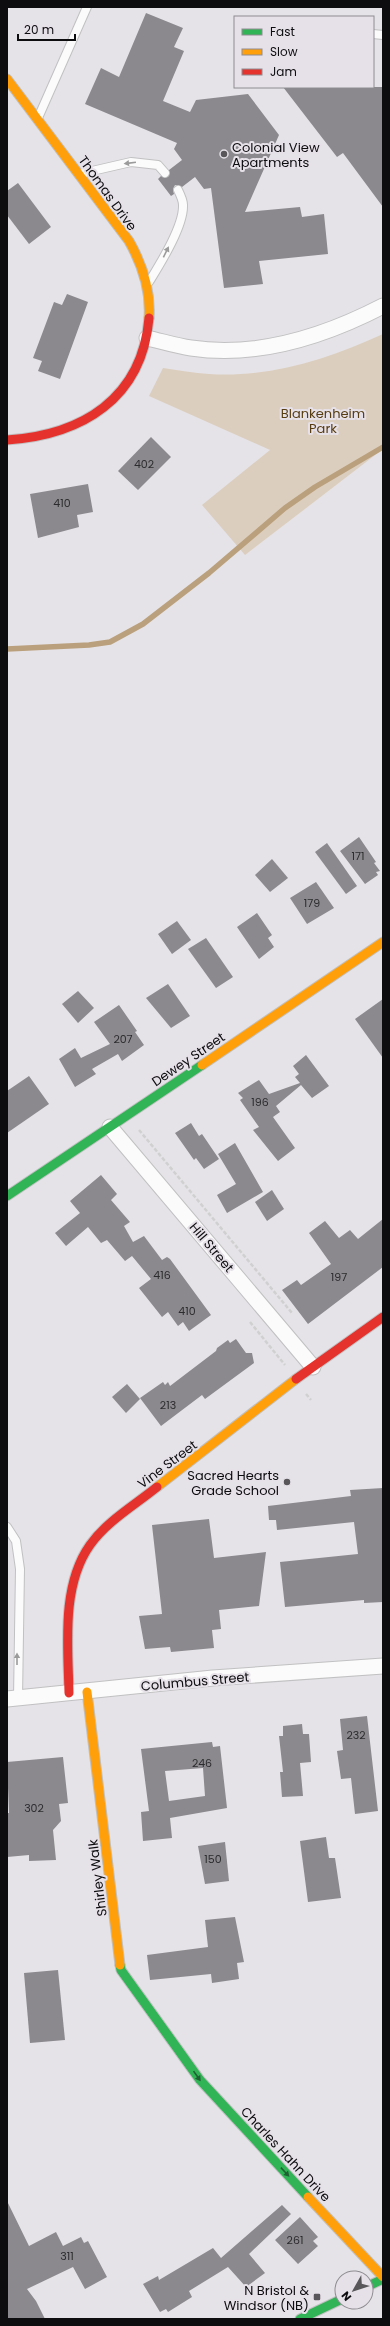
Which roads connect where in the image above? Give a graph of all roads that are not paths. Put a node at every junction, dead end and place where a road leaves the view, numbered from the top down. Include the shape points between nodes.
1 (87, 7) edge
2 (7, 78) edge
3 (37, 119) junction
4 (165, 173) dead end
5 (78, 174) junction
6 (178, 190) dead end
7 (146, 286) junction
8 (383, 306) edge
9 (147, 338) junction
10 (7, 440) edge
11 (383, 942) edge
12 (110, 1127) junction
13 (7, 1196) edge
14 (383, 1316) edge
15 (313, 1367) junction
16 (7, 1527) edge
17 (383, 1666) edge
18 (87, 1692) junction
19 (69, 1693) junction
20 (12, 1698) edge
21 (176, 2044) joint
22 (383, 2278) edge
23 (374, 2283) edge
24 (334, 2303) edge
25 (324, 2307) junction
26 (300, 2319) edge
27 (323, 2319) edge

1 - 3 lane
2 - 3 street, Thomas Drive
3 - 5 street, Thomas Drive
4 -> 5 lane via 158,165 131,162
5 - 7 street, Thomas Drive via 139,261
7 -> 6 lane via 166,254 180,220 183,205
7 - 9 street, Thomas Drive via 150,322
8 - 9 street via 326,332 260,347 226,350 192,348
9 - 10 street, Thomas Drive via 139,363 128,382 107,406 68,430 34,439
11 - 12 street, Dewey Street
12 - 13 street, Dewey Street
12 - 15 street, Hill Street
14 - 15 street, Vine Street
15 - 19 street, Vine Street via 116,1519 90,1546 77,1569 74,1586 69,1627
20 -> 16 lane via 20,1570 16,1541
17 - 18 street, Columbus Street via 214,1678
18 - 19 street, Columbus Street
18 - 21 street, Shirley Walk via 121,1970
19 - 20 street, Columbus Street
21 -> 22 street, Charles Hahn Drive via 200,2080
22 - 23 street
24 - 25 street
25 - 26 street
25 - 27 street

